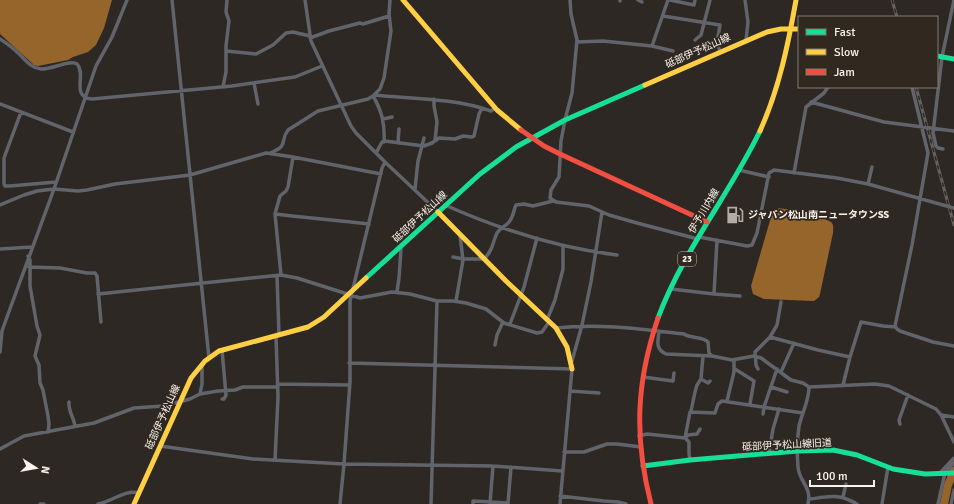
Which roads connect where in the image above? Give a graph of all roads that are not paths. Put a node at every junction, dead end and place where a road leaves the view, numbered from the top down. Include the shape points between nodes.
1 (127, 0) edge
2 (172, 0) edge
3 (226, 0) edge
4 (306, 0) edge
5 (390, 0) edge
6 (403, 0) edge
7 (570, 0) edge
8 (638, 0) edge
9 (669, 0) edge
10 (695, 0) edge
11 (710, 0) edge
12 (745, 0) edge
13 (796, 0) edge
14 (954, 0) edge
15 (642, 2) dead end
16 (389, 16) junction
17 (663, 16) junction
18 (705, 22) junction
19 (791, 28) junction
20 (798, 29) edge
21 (310, 37) junction
22 (0, 39) edge
23 (695, 40) dead end
24 (746, 40) junction
25 (577, 42) junction
26 (652, 46) junction
27 (226, 51) junction
28 (673, 51) dead end
29 (720, 51) junction
30 (940, 56) edge
31 (954, 59) edge
32 (322, 66) junction
33 (938, 80) edge
34 (254, 83) junction
35 (223, 87) junction
36 (827, 88) edge
37 (912, 88) edge
38 (937, 88) edge
39 (181, 91) junction
40 (373, 96) junction
41 (86, 98) junction
42 (434, 99) junction
43 (812, 102) junction
44 (0, 104) edge
45 (258, 104) dead end
46 (340, 105) junction
47 (482, 108) junction
48 (495, 108) junction
49 (21, 112) junction
50 (392, 117) dead end
51 (383, 119) junction
52 (565, 120) junction
53 (922, 127) junction
54 (934, 128) junction
55 (399, 129) dead end
56 (954, 131) edge
57 (73, 132) junction
58 (424, 138) dead end
59 (532, 138) junction
60 (435, 140) junction
61 (384, 142) junction
62 (398, 143) junction
63 (422, 146) junction
64 (943, 149) dead end
65 (269, 153) junction
66 (376, 153) junction
67 (560, 154) junction
68 (293, 157) junction
69 (385, 162) junction
70 (872, 167) dead end
71 (739, 170) junction
72 (794, 173) junction
73 (380, 174) junction
74 (190, 176) junction
75 (768, 177) junction
76 (56, 182) junction
77 (868, 184) junction
78 (54, 189) junction
79 (415, 190) junction
80 (919, 198) junction
81 (553, 201) junction
82 (0, 205) edge
83 (445, 205) junction
84 (954, 208) edge
85 (438, 212) junction
86 (602, 212) junction
87 (275, 214) junction
88 (707, 222) junction
89 (369, 224) junction
90 (502, 228) junction
91 (460, 235) junction
92 (537, 238) junction
93 (699, 238) junction
94 (718, 240) junction
95 (563, 245) junction
96 (32, 247) junction
97 (400, 248) junction
98 (0, 249) edge
99 (595, 253) junction
100 (617, 255) dead end
101 (28, 256) junction
102 (453, 257) dead end
103 (463, 259) junction
104 (484, 259) junction
105 (24, 267) junction
106 (30, 267) junction
107 (279, 276) junction
108 (201, 284) junction
109 (670, 289) junction
110 (397, 292) junction
111 (98, 294) junction
112 (351, 294) junction
113 (521, 294) junction
114 (714, 294) junction
115 (740, 296) dead end
116 (437, 301) junction
117 (456, 301) junction
118 (781, 302) dead end
119 (548, 321) junction
120 (101, 322) dead end
121 (503, 322) junction
122 (510, 324) junction
123 (582, 325) junction
124 (896, 327) junction
125 (556, 328) junction
126 (1, 331) edge
127 (656, 331) junction
128 (278, 336) junction
129 (770, 337) junction
130 (794, 343) junction
131 (495, 345) dead end
132 (954, 346) edge
133 (222, 350) junction
134 (0, 352) edge
135 (703, 356) junction
136 (712, 356) junction
137 (755, 356) junction
138 (850, 357) junction
139 (209, 358) junction
140 (734, 360) junction
141 (572, 361) junction
142 (349, 363) junction
143 (202, 364) junction
144 (436, 365) junction
145 (777, 368) junction
146 (572, 369) junction
147 (735, 369) junction
148 (758, 369) dead end
149 (781, 372) junction
150 (674, 373) dead end
151 (642, 377) junction
152 (701, 379) junction
153 (710, 381) dead end
154 (349, 385) junction
155 (843, 385) junction
156 (278, 386) junction
157 (771, 387) junction
158 (809, 388) junction
159 (225, 390) junction
160 (570, 391) junction
161 (787, 392) dead end
162 (599, 393) dead end
163 (200, 394) junction
164 (908, 395) junction
165 (222, 399) dead end
166 (727, 401) junction
167 (69, 402) dead end
168 (180, 402) junction
169 (750, 404) junction
170 (764, 406) junction
171 (779, 409) junction
172 (691, 411) junction
173 (803, 413) junction
174 (763, 414) dead end
175 (941, 415) junction
176 (954, 417) edge
177 (900, 424) dead end
178 (74, 426) junction
179 (700, 429) dead end
180 (48, 432) junction
181 (639, 436) junction
182 (685, 438) junction
183 (954, 442) edge
184 (160, 446) junction
185 (641, 446) junction
186 (0, 449) edge
187 (798, 451) junction
188 (564, 452) junction
189 (769, 454) junction
190 (954, 458) edge
191 (275, 460) junction
192 (690, 460) junction
193 (954, 463) edge
194 (344, 464) junction
195 (432, 466) junction
196 (493, 466) junction
197 (643, 466) junction
198 (511, 467) junction
199 (888, 467) junction
200 (562, 471) junction
201 (954, 473) edge
202 (944, 474) junction
203 (846, 484) dead end
204 (954, 490) edge
205 (139, 493) junction
206 (560, 496) junction
207 (843, 497) junction
208 (809, 499) junction
209 (490, 503) edge
210 (40, 504) edge
211 (44, 504) edge
212 (98, 504) edge
213 (134, 504) edge
214 (340, 504) edge
215 (431, 504) edge
216 (473, 504) edge
217 (560, 504) edge
218 (626, 504) edge
219 (651, 504) edge
220 (808, 504) edge
221 (857, 504) edge
222 (882, 504) edge
223 (938, 504) edge
224 (951, 504) edge

1 - 41 street via 112,37 96,66
2 - 39 street
3 - 27 street via 229,21
4 - 21 street
5 - 16 street
6 - 48 main road
7 - 25 street
8 - 15 street
9 - 10 street via 694,5
9 - 17 street
11 - 18 street
12 - 24 street via 748,22
13 - 19 main road, 伊予川内線 / 23
14 - 30 street
16 - 21 street
16 - 40 street via 390,31 384,78 382,86
17 - 18 street
17 - 26 street
18 - 23 street via 701,34
18 - 29 street via 720,25 717,43
19 - 20 main road, 砥部伊予松山線
19 - 24 main road, 砥部伊予松山線 via 767,32
19 - 71 main road, 伊予川内線 / 23 via 774,98 758,136
21 - 27 street via 294,32 286,33 273,45 256,54
21 - 32 street
22 - 41 street via 35,68 48,69 73,62 77,64 81,94
24 - 29 main road, 砥部伊予松山線
25 - 26 street
25 - 52 street via 572,93
26 - 28 street
27 - 35 street
29 - 52 main road, 砥部伊予松山線
30 - 31 main road
30 - 33 street
32 - 34 street via 296,77
32 - 46 street
34 - 35 street
34 - 45 street
35 - 39 street
36 - 43 street
37 - 53 street
38 - 54 street
39 - 41 street
39 - 74 street
40 - 42 street
40 - 46 street
40 - 51 street
41 - 57 street
42 - 47 street
42 - 60 street via 437,122
43 - 53 street via 884,122
43 - 72 street via 804,112
44 - 49 street
46 - 65 street via 313,114 288,130 283,145
46 - 66 street via 356,133
47 - 48 street via 491,112
47 - 60 street via 474,136 463,136 455,140
48 - 59 main road
49 - 57 street
49 - 76 street via 4,158 5,186
50 - 51 street
51 - 61 street
52 - 59 main road, 砥部伊予松山線
52 - 67 street
53 - 54 street
53 - 80 street via 928,153
54 - 56 street
54 - 64 street via 936,146
55 - 62 street
57 - 76 street
58 - 63 street
59 - 67 main road
59 - 83 main road, 砥部伊予松山線 via 497,160
60 - 63 street
61 - 62 street
61 - 66 street
62 - 63 street
63 - 79 street
65 - 68 street
65 - 74 street
66 - 69 street
67 - 81 street via 559,177 550,193
67 - 88 main road
68 - 73 street
68 - 87 street via 288,187 280,196
69 - 73 street
69 - 79 street
70 - 77 street
71 - 75 street
71 - 88 main road, 伊予川内線 / 23
72 - 75 street via 774,170
72 - 77 street
73 - 89 street
74 - 78 street via 115,184 78,191
74 - 108 street
75 - 94 street via 754,243 747,246
76 - 78 street
77 - 80 street
78 - 82 street via 30,193
78 - 96 street
79 - 85 street
80 - 84 street
80 - 124 street
81 - 86 street via 586,205
81 - 90 street via 533,206 516,204 512,218
83 - 85 main road, 砥部伊予松山線
83 - 90 street
85 - 91 main road
85 - 97 main road, 砥部伊予松山線
86 - 93 street
86 - 99 street
87 - 89 street
87 - 107 street
88 - 93 main road, 伊予川内線 / 23
89 - 112 street
90 - 92 street
90 - 104 street via 491,251
91 - 103 street
91 - 104 main road
92 - 95 street
92 - 113 street
93 - 94 street
93 - 109 main road, 伊予川内線 / 23
94 - 114 street
95 - 99 street
95 - 119 street via 563,268
96 - 98 street
96 - 101 street
97 - 110 street
97 - 112 main road, 砥部伊予松山線
99 - 100 street
99 - 123 street
101 - 105 street
101 - 106 street
102 - 103 street
103 - 104 street
103 - 117 street
104 - 113 main road
105 - 106 street
105 - 126 street
106 - 111 street via 95,273
106 - 180 street via 30,286 40,335 35,356 39,365 40,383 48,416
107 - 108 street
107 - 112 street via 297,278
107 - 128 street
108 - 111 street
108 - 139 street
109 - 114 street
109 - 127 main road, 伊予川内線 / 23 via 658,316
110 - 112 street via 364,298
110 - 116 street
111 - 120 street
112 - 128 main road, 砥部伊予松山線 via 324,318 299,330
112 - 142 street
113 - 119 main road
113 - 122 street
114 - 115 street
116 - 117 street
116 - 144 street
117 - 121 street via 486,309
118 - 129 street via 778,320
119 - 122 street via 545,330 540,333
119 - 125 main road
121 - 122 street
121 - 131 street
123 - 125 street
123 - 127 street
123 - 141 street
124 - 132 street via 907,334
124 - 138 street via 861,322
125 - 141 main road via 568,348
126 - 134 street
127 - 135 street via 658,347 662,352
127 - 136 street via 684,334 689,338 705,340
127 - 151 main road, 伊予川内線 / 23
128 - 133 main road, 砥部伊予松山線
128 - 156 street
129 - 130 street
129 - 137 street via 756,350
130 - 138 street
130 - 149 street
133 - 139 main road, 砥部伊予松山線
133 - 159 street
135 - 136 street
135 - 152 street
136 - 140 street
137 - 140 street
137 - 145 street
137 - 148 street
138 - 155 street
139 - 143 main road, 砥部伊予松山線
140 - 147 street
141 - 146 main road
142 - 144 street
142 - 154 street
143 - 163 street
143 - 168 main road, 砥部伊予松山線 via 191,378
144 - 146 street
144 - 195 street
145 - 149 street
145 - 157 street
146 - 160 street
147 - 166 street
147 - 169 street via 754,381
149 - 158 street
150 - 151 street via 673,381
151 - 181 main road, 伊予川内線 / 23
152 - 153 street via 708,383
152 - 172 street via 697,385
154 - 156 street
154 - 194 street
155 - 158 street
155 - 164 street via 880,384
156 - 159 street
156 - 191 street
157 - 161 street
157 - 170 street
158 - 173 street
159 - 163 street
159 - 165 street via 225,397
160 - 162 street
160 - 188 street
163 - 168 street
164 - 175 street via 936,409
164 - 177 street via 899,420
166 - 169 street
166 - 172 street via 720,402 715,413
167 - 178 street
168 - 178 street via 134,408 94,423
168 - 184 main road, 砥部伊予松山線
169 - 170 street
170 - 171 street
170 - 174 street
171 - 173 street
171 - 189 street via 772,429
172 - 182 street
173 - 187 street
175 - 176 street
175 - 183 street
178 - 180 street
179 - 182 street via 698,434
180 - 186 street via 24,436
181 - 182 street via 647,434
181 - 185 main road, 伊予川内線 / 23
182 - 192 street via 689,442
184 - 191 street
184 - 205 main road, 砥部伊予松山線
185 - 188 street via 608,444 584,452
185 - 197 main road, 伊予川内線 / 23
187 - 189 main road, 砥部伊予松山線旧道
187 - 199 main road, 砥部伊予松山線旧道 via 833,450 857,455
187 - 208 street via 799,473 807,486
188 - 200 street
189 - 192 main road, 砥部伊予松山線旧道
190 - 202 street
191 - 194 street
192 - 197 main road, 砥部伊予松山線旧道
193 - 202 street
194 - 195 street
194 - 214 street
195 - 196 street
195 - 215 street
196 - 198 street
196 - 209 street
197 - 219 main road, 伊予川内線 / 23
198 - 200 street
198 - 209 street via 508,503
199 - 202 main road, 砥部伊予松山線旧道 via 914,473
199 - 222 street
200 - 206 street
201 - 202 main road, 砥部伊予松山線旧道
202 - 223 street
203 - 207 street
204 - 224 street
205 - 212 street via 129,492
205 - 213 main road, 砥部伊予松山線
206 - 217 street
206 - 218 street
207 - 208 street
207 - 221 street
208 - 220 street
209 - 216 street via 473,501
210 - 211 street

